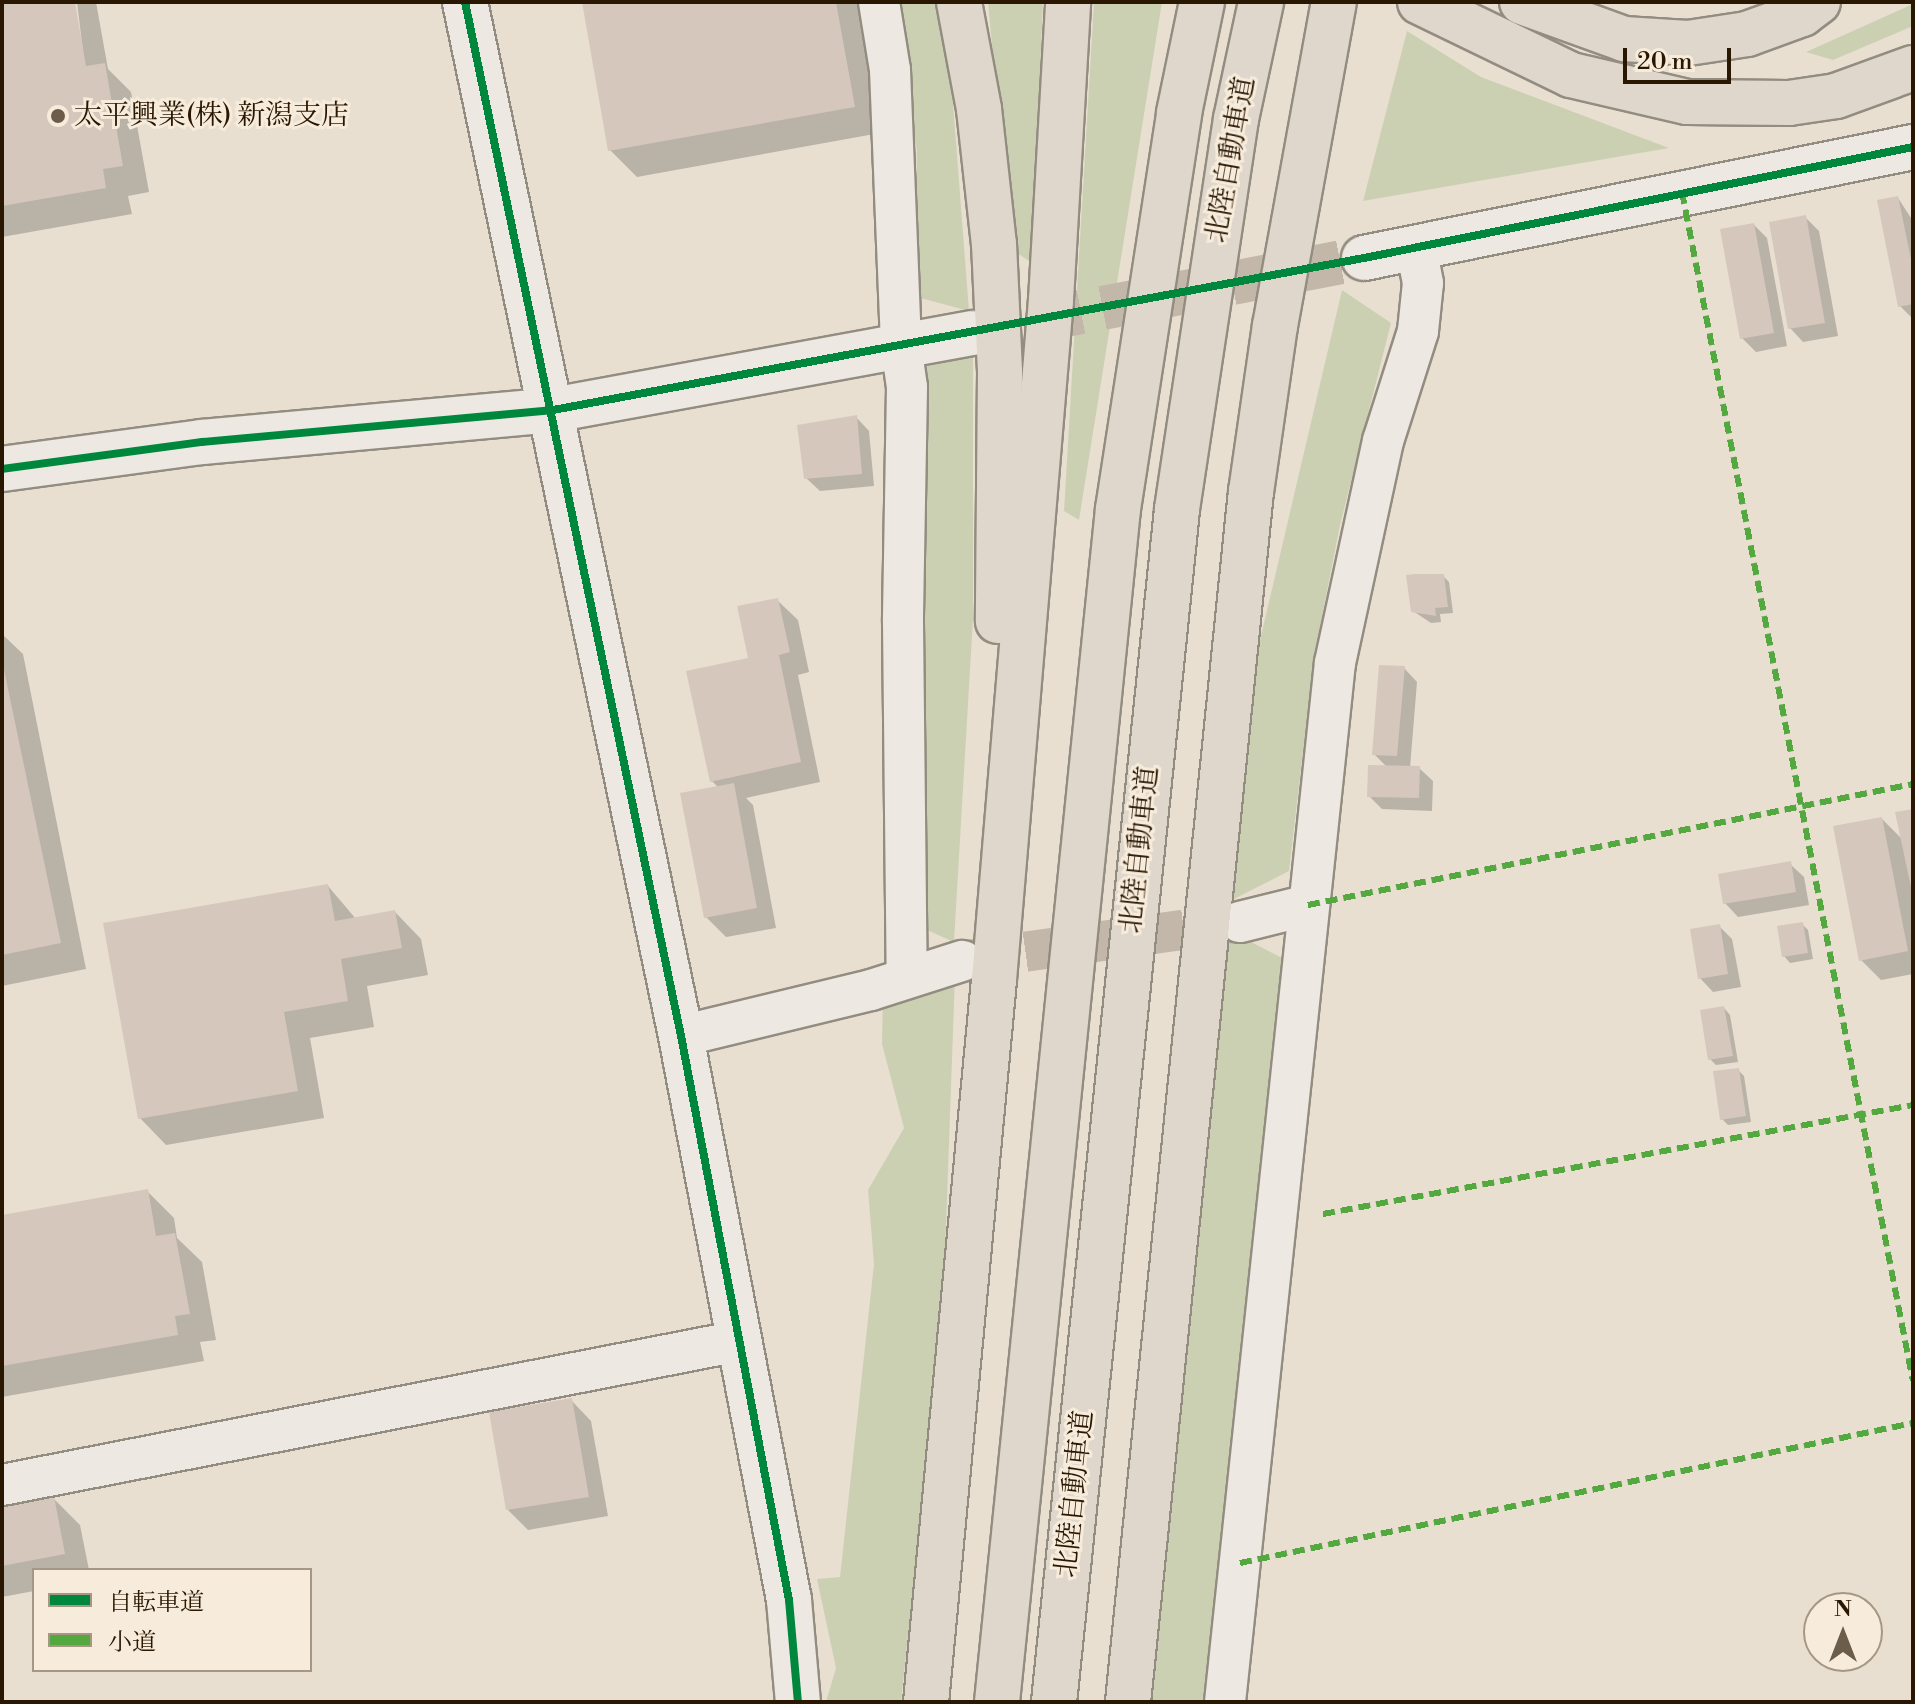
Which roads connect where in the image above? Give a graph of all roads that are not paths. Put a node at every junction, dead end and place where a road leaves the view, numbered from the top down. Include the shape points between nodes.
1 (465, 2) edge
2 (879, 2) edge
3 (959, 2) edge
4 (1068, 2) edge
5 (1202, 2) edge
6 (1261, 2) edge
7 (1420, 2) edge
8 (1522, 2) edge
9 (1818, 2) edge
10 (1343, 8) edge
11 (1913, 68) edge
12 (1913, 147) edge
13 (1416, 248) junction
14 (1364, 258) tunnel mouth
15 (973, 333) tunnel mouth
16 (901, 345) junction
17 (553, 410) junction
18 (2, 469) edge
19 (1308, 905) junction
20 (1240, 922) tunnel mouth
21 (978, 970) junction
22 (907, 976) junction
23 (681, 1036) junction
24 (739, 1341) junction
25 (2, 1485) edge
26 (798, 1702) edge
27 (926, 1702) edge
28 (997, 1702) edge
29 (1054, 1702) edge
30 (1128, 1702) edge
31 (1225, 1702) edge

1 - 17 street
2 - 16 street via 890,70
3 - 21 highway via 984,154 1000,373
4 - 21 highway via 1051,300
5 - 28 highway, 北陸自動車道 via 1179,113 1118,509
6 - 29 highway, 北陸自動車道 via 1236,119 1177,509
7 - 11 highway via 1571,75 1628,93 1687,102 1789,103 1836,96
8 - 9 highway via 1624,39 1688,43 1747,34 1802,14
10 - 30 highway via 1251,492
12 - 13 street
13 - 14 street
13 - 19 street via 1423,283 1418,331 1383,441 1348,588
15 - 16 street
16 - 17 street
16 - 22 street via 907,387
17 - 18 street via 202,442
17 - 23 street
19 - 20 street
19 - 31 street
21 - 22 street
21 - 27 highway
22 - 23 street via 871,990
23 - 24 street
24 - 25 street
24 - 26 street via 789,1600

